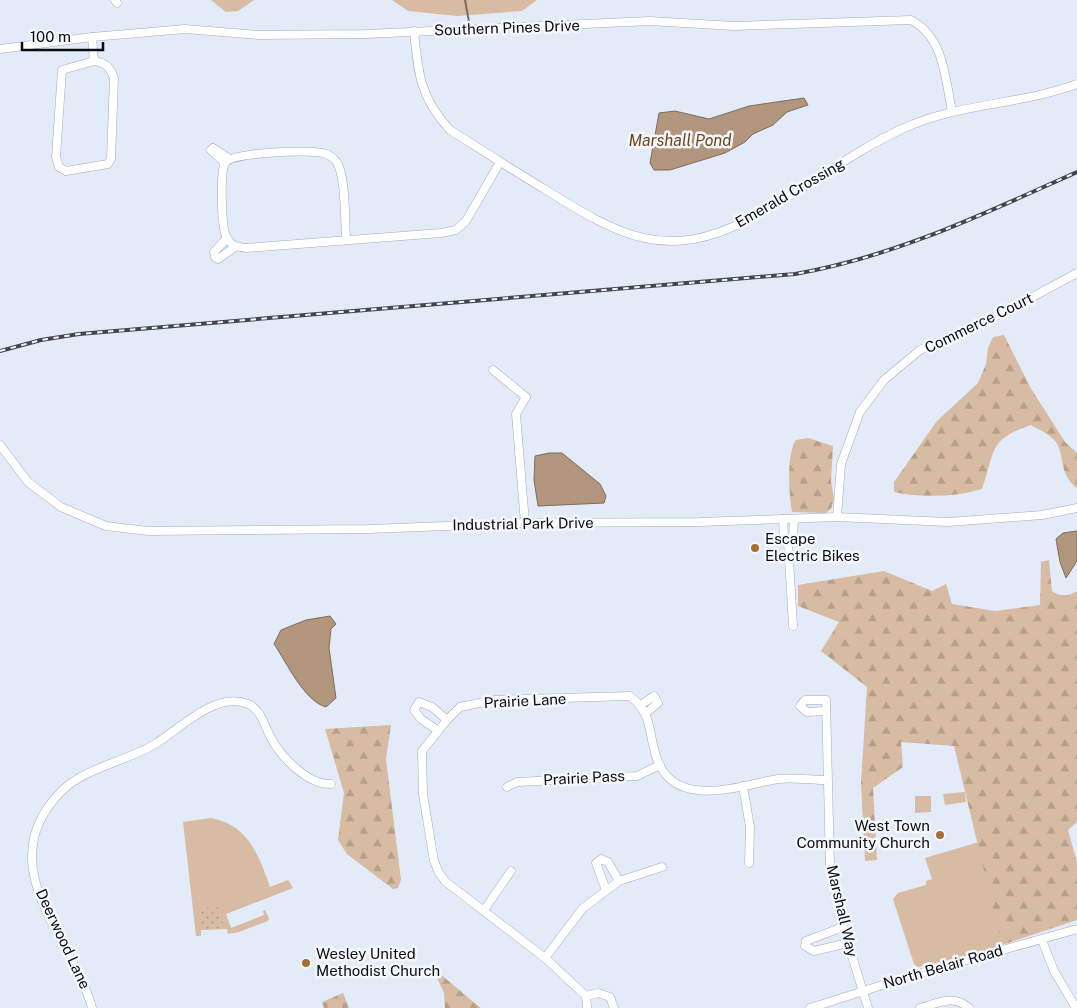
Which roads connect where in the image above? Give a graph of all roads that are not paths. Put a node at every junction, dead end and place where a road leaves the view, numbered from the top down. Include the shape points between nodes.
1 (414, 31) junction
2 (92, 37) junction
3 (0, 49) edge
4 (94, 61) junction
5 (1077, 84) edge
6 (952, 111) junction
7 (500, 162) junction
8 (227, 238) junction
9 (346, 240) junction
10 (235, 247) junction
11 (1077, 274) edge
12 (493, 370) dead end
13 (0, 445) edge
14 (1077, 508) edge
15 (837, 517) junction
16 (783, 519) junction
17 (794, 519) junction
18 (525, 523) junction
19 (788, 542) junction
20 (793, 626) dead end
21 (641, 705) junction
22 (826, 711) dead end
23 (646, 714) junction
24 (447, 720) junction
25 (437, 730) junction
26 (660, 765) junction
27 (827, 780) junction
28 (331, 784) dead end
29 (743, 786) junction
30 (507, 787) dead end
31 (749, 863) dead end
32 (662, 867) dead end
33 (511, 871) dead end
34 (619, 881) junction
35 (606, 890) junction
36 (484, 910) junction
37 (843, 927) junction
38 (1077, 929) edge
39 (1042, 940) junction
40 (848, 943) junction
41 (545, 958) junction
42 (863, 990) junction
43 (586, 996) junction
44 (92, 1008) edge
45 (587, 1008) edge
46 (614, 1008) edge
47 (810, 1008) edge
48 (868, 1008) edge
49 (920, 1008) edge
50 (969, 1008) edge
51 (1076, 1008) edge

1 - 2 street, Southern Pines Drive via 259,35 185,29
1 - 6 street, Southern Pines Drive via 650,21 734,26 911,20 922,25 938,48
1 - 7 street, Emerald Crossing via 418,73 434,114 450,130
2 - 3 street, Southern Pines Drive
2 - 4 street
4 - 4 street via 103,62 114,78 111,159 108,164 66,171 59,166 56,157 62,70
5 - 6 street, Emerald Crossing via 1032,98
6 - 7 street, Emerald Crossing via 878,142 749,219 718,233 688,240 656,240 609,228
7 - 9 street via 466,221 456,230
8 - 9 street via 223,227 227,161 250,154 316,152 328,154 337,162 341,174
8 - 10 street
8 - 10 street via 214,252 215,257 218,259
9 - 10 street
11 - 15 street, Commerce Court via 1005,312 920,350 884,380 860,412 840,464
12 - 18 street via 526,397 516,414
13 - 18 street, Industrial Park Drive via 22,475 47,498 92,522 125,530 369,529
14 - 15 street, Industrial Park Drive via 1042,515 948,522
15 - 17 street, Industrial Park Drive
16 - 17 street, Industrial Park Drive
16 - 18 street, Industrial Park Drive
16 - 19 street via 784,537
17 - 19 street via 793,539
19 - 20 street
21 - 23 street
21 - 23 street via 654,696 658,704
21 - 24 street, Prairie Lane via 630,696 494,700 460,707
22 - 27 street, Marshall Way
23 - 26 street
24 - 25 street, Prairie Lane
24 - 25 street via 432,707 419,702 414,710
25 - 36 street, Prairie Lane via 422,751 423,794 434,861 446,882
26 - 29 street via 674,784 706,792
26 - 30 street, Prairie Pass via 636,776 517,782
27 - 29 street via 780,779
27 - 37 street, Marshall Way via 830,866
28 - 44 street, Deerwood Lane via 314,782 288,760 250,705 232,701 210,707 150,747 79,778 53,798 39,824 30,856 40,899 87,990
29 - 31 street via 750,827
32 - 34 street
33 - 36 street
34 - 35 street
34 - 35 street via 608,862 601,859 596,863
35 - 41 street via 582,908
36 - 41 street, Prairie Lane
37 - 40 street, Marshall Way
37 - 40 street via 812,937 806,941 806,946 814,951
38 - 39 street, North Belair Road
39 - 42 street, North Belair Road
39 - 51 street via 1054,972
40 - 42 street, Marshall Way
41 - 43 street, Prairie Lane
42 - 47 street, North Belair Road
42 - 48 street, Marshall Way
43 - 45 street
43 - 46 street via 598,993 610,997
49 - 50 street via 952,999 962,1001

